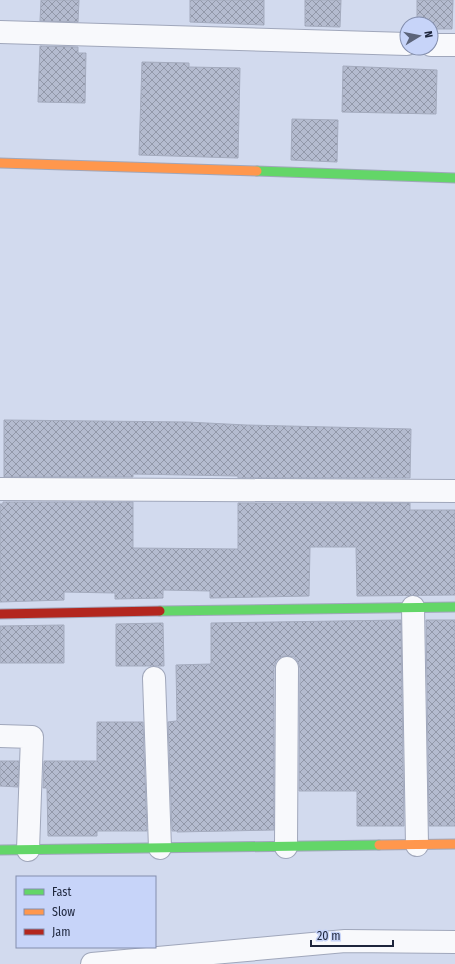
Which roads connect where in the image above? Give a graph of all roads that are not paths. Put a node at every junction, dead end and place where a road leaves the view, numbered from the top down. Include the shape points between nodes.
1 (0, 32) edge
2 (399, 44) edge
3 (439, 45) edge
4 (455, 45) edge
5 (0, 163) edge
6 (455, 178) edge
7 (0, 489) edge
8 (455, 492) edge
9 (413, 607) junction
10 (455, 607) edge
11 (0, 614) edge
12 (287, 668) dead end
13 (154, 678) dead end
14 (0, 736) edge
15 (455, 844) edge
16 (417, 845) junction
17 (286, 847) junction
18 (160, 848) junction
19 (0, 850) edge
20 (28, 850) junction
21 (455, 942) edge
22 (92, 964) edge

1 - 2 street
3 - 4 street
5 - 6 street
7 - 8 street
9 - 10 street
9 - 11 street
9 - 16 street
12 - 17 street
13 - 18 street
14 - 20 street via 32,737
15 - 16 street
16 - 17 street
17 - 18 street
18 - 20 street
19 - 20 street
21 - 22 street via 345,941

